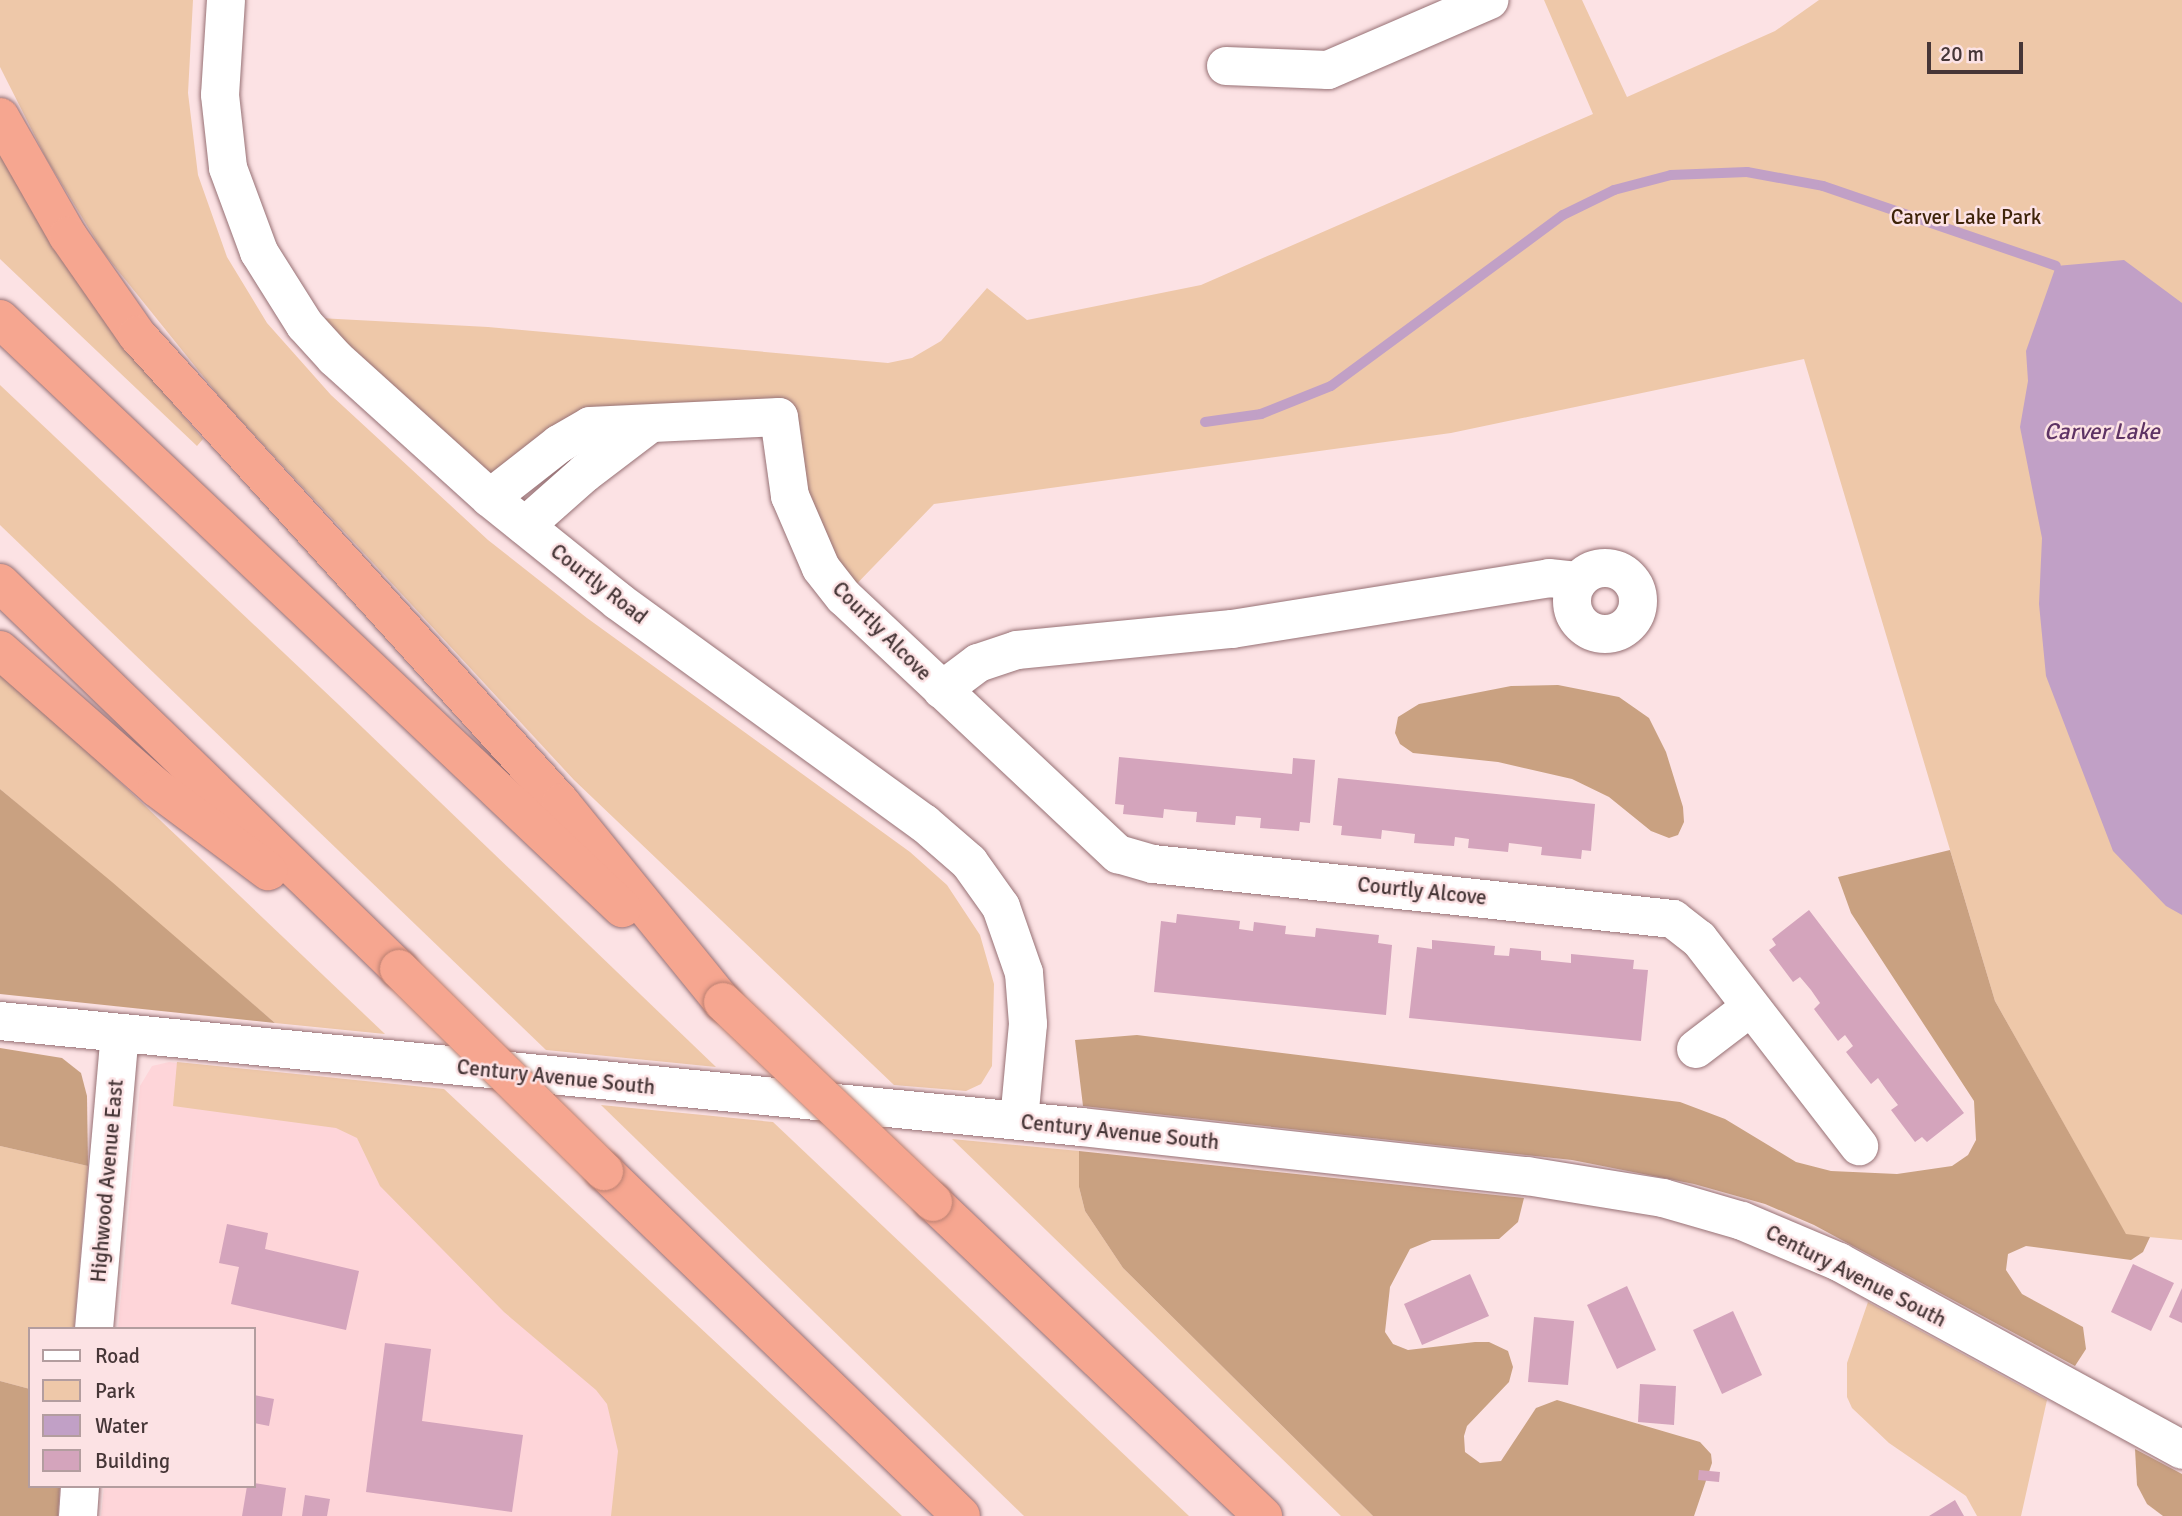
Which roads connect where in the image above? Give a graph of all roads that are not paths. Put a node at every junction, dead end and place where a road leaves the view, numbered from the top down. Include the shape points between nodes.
1 (226, 0) edge
2 (1490, 0) edge
3 (1226, 66) dead end
4 (0, 117) edge
5 (0, 319) edge
6 (647, 426) junction
7 (490, 498) junction
8 (525, 526) junction
9 (1577, 581) dead end
10 (0, 583) edge
11 (0, 650) edge
12 (942, 690) junction
13 (399, 969) junction
14 (723, 1002) junction
15 (1751, 1007) junction
16 (0, 1021) edge
17 (120, 1034) junction
18 (1696, 1049) dead end
19 (1019, 1121) junction
20 (1859, 1146) dead end
21 (94, 1327) edge
22 (2182, 1450) edge
23 (80, 1488) edge
24 (78, 1516) edge
25 (961, 1516) edge
26 (1263, 1516) edge

1 - 7 street, Courtly Road via 222,134 239,208 259,252 305,325 335,358
2 - 3 street via 1328,70
4 - 14 highway via 68,236 153,354 561,803
5 - 14 highway
6 - 7 street, Courtly Alcove via 590,426 559,444
6 - 8 street, Courtly Alcove
6 - 12 street, Courtly Alcove via 695,419 779,417 790,496 821,568 844,597
7 - 8 street, Courtly Road
8 - 19 street, Courtly Road via 618,601 933,830 983,878 1012,929 1024,973 1028,1024
9 - 12 street, Courtly Alcove via 1549,578 1232,629 1017,650 978,663
10 - 13 highway
11 - 13 highway via 157,788
12 - 15 street, Courtly Alcove via 1123,857 1153,864 1662,916 1691,930
13 - 25 highway, bridge
14 - 26 highway, bridge
15 - 18 street
15 - 20 street, Courtly Alcove
16 - 17 street, Century Avenue South
17 - 19 street, Century Avenue South
17 - 21 street, Highwood Avenue East
19 - 22 street, Century Avenue South via 1527,1176 1681,1202 1765,1230 1839,1262
23 - 24 street

